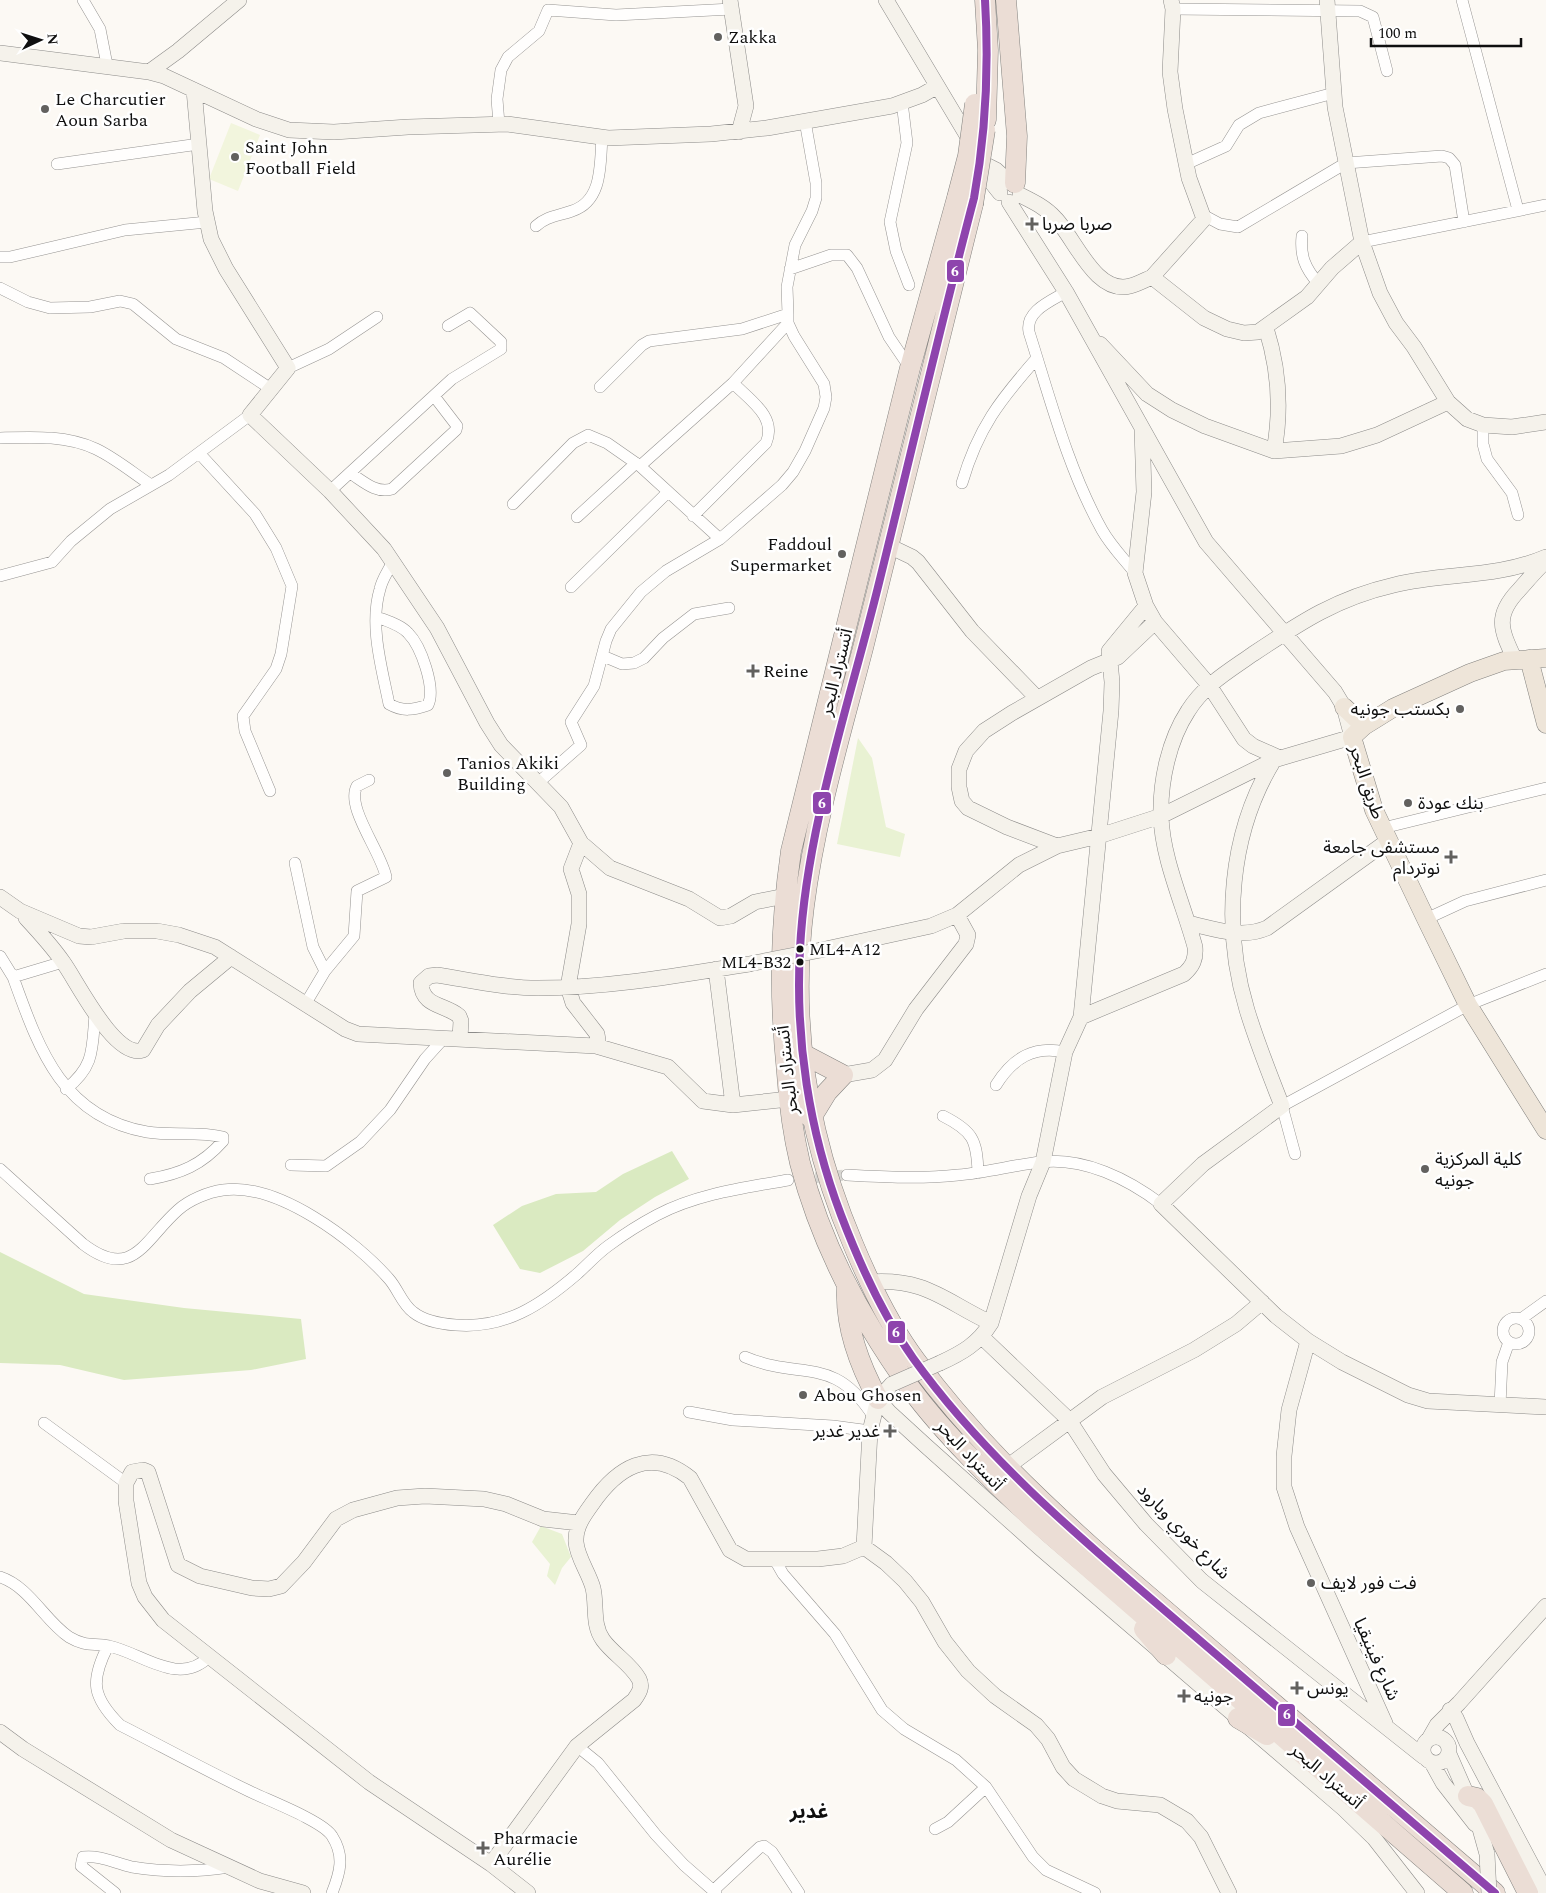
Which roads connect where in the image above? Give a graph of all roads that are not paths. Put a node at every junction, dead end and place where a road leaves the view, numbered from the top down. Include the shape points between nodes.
1 (84, 0) edge
2 (239, 0) edge
3 (886, 0) edge
4 (972, 0) edge
5 (985, 0) edge
6 (1006, 0) edge
7 (1462, 0) edge
8 (1172, 4) edge
9 (731, 5) edge
10 (1327, 5) edge
11 (178, 51) junction
12 (0, 53) edge
13 (107, 65) junction
14 (1387, 71) dead end
15 (149, 72) junction
16 (175, 81) junction
17 (936, 86) junction
18 (194, 90) junction
19 (1334, 93) junction
20 (902, 102) junction
21 (746, 106) junction
22 (981, 112) junction
23 (805, 121) junction
24 (499, 124) junction
25 (767, 128) junction
26 (739, 132) junction
27 (602, 137) junction
28 (199, 144) junction
29 (1346, 163) junction
30 (58, 164) dead end
31 (1186, 164) junction
32 (1010, 191) junction
33 (965, 201) junction
34 (1546, 205) edge
35 (1518, 210) junction
36 (1205, 216) junction
37 (207, 222) junction
38 (1464, 222) junction
39 (536, 226) dead end
40 (1302, 236) dead end
41 (1362, 242) junction
42 (0, 257) edge
43 (790, 269) junction
44 (1152, 277) junction
45 (1318, 283) junction
46 (909, 286) dead end
47 (0, 288) edge
48 (1066, 292) junction
49 (376, 317) dead end
50 (788, 318) junction
51 (448, 326) dead end
52 (1266, 328) junction
53 (1090, 336) junction
54 (1037, 358) junction
55 (288, 368) junction
56 (910, 368) junction
57 (733, 383) junction
58 (600, 387) dead end
59 (271, 390) junction
60 (434, 396) junction
61 (1448, 402) junction
62 (250, 415) junction
63 (1546, 422) edge
64 (1142, 425) junction
65 (1483, 425) junction
66 (0, 438) edge
67 (1274, 451) junction
68 (199, 453) junction
69 (638, 465) junction
70 (350, 473) junction
71 (1170, 479) junction
72 (962, 483) dead end
73 (151, 485) junction
74 (330, 491) junction
75 (1144, 492) junction
76 (667, 493) junction
77 (513, 504) dead end
78 (1518, 514) dead end
79 (693, 516) junction
80 (577, 517) dead end
81 (720, 539) junction
82 (889, 546) junction
83 (1546, 557) edge
84 (393, 561) junction
85 (1546, 561) edge
86 (1135, 573) junction
87 (0, 576) edge
88 (571, 587) dead end
89 (1146, 606) junction
90 (729, 608) dead end
91 (377, 617) junction
92 (1155, 622) junction
93 (1284, 633) junction
94 (603, 656) junction
95 (1520, 657) edge
96 (1110, 660) junction
97 (1540, 675) edge
98 (1209, 684) junction
99 (1037, 698) junction
100 (1344, 707) joint
101 (1546, 724) edge
102 (1358, 732) junction
103 (1277, 759) junction
104 (369, 780) dead end
105 (539, 782) junction
106 (1546, 788) edge
107 (270, 791) dead end
108 (1161, 816) junction
109 (1386, 834) junction
110 (1099, 836) junction
111 (581, 843) junction
112 (1057, 846) junction
113 (295, 863) dead end
114 (1546, 880) edge
115 (785, 896) junction
116 (0, 897) edge
117 (20, 911) junction
118 (957, 915) junction
119 (1426, 919) junction
120 (1188, 923) junction
121 (1234, 933) junction
122 (0, 956) edge
123 (232, 957) junction
124 (63, 962) junction
125 (716, 969) junction
126 (324, 971) junction
127 (1546, 974) edge
128 (14, 977) junction
129 (568, 987) junction
130 (1083, 999) junction
131 (306, 1003) junction
132 (1468, 1005) junction
133 (1100, 1008) junction
134 (95, 1014) junction
135 (1081, 1017) junction
136 (444, 1038) junction
137 (460, 1038) junction
138 (596, 1046) junction
139 (1065, 1052) junction
140 (803, 1054) junction
141 (843, 1075) junction
142 (996, 1085) dead end
143 (66, 1089) junction
144 (789, 1099) junction
145 (733, 1105) junction
146 (1282, 1106) junction
147 (944, 1116) dead end
148 (811, 1118) junction
149 (1546, 1130) edge
150 (1295, 1154) dead end
151 (1043, 1162) junction
152 (291, 1165) dead end
153 (0, 1169) edge
154 (978, 1173) junction
155 (847, 1175) tunnel mouth
156 (150, 1179) dead end
157 (788, 1180) tunnel mouth
158 (1161, 1204) junction
159 (869, 1282) junction
160 (848, 1286) junction
161 (1546, 1301) edge
162 (1262, 1302) junction
163 (1522, 1319) junction
164 (991, 1323) junction
165 (982, 1337) junction
166 (1308, 1341) junction
167 (1509, 1342) junction
168 (745, 1357) dead end
169 (1500, 1405) junction
170 (876, 1407) junction
171 (1543, 1410) edge
172 (689, 1412) dead end
173 (1069, 1420) junction
174 (44, 1423) dead end
175 (870, 1431) junction
176 (1007, 1467) junction
177 (126, 1483) junction
178 (579, 1523) junction
179 (864, 1547) junction
180 (775, 1560) junction
181 (0, 1576) edge
182 (1104, 1581) junction
183 (1546, 1606) edge
184 (108, 1646) junction
185 (1166, 1655) junction
186 (209, 1658) junction
187 (1455, 1710) junction
188 (1238, 1718) junction
189 (1386, 1724) junction
190 (0, 1732) edge
191 (1467, 1743) junction
192 (577, 1746) junction
193 (1436, 1749) junction
194 (1309, 1760) junction
195 (986, 1787) junction
196 (1468, 1796) junction
197 (1480, 1828) junction
198 (935, 1829) dead end
199 (491, 1864) junction
200 (229, 1867) junction
201 (715, 1892) edge
202 (1546, 1892) edge
203 (115, 1893) edge
204 (303, 1893) edge
205 (332, 1893) edge
206 (528, 1893) edge
207 (799, 1893) edge
208 (1095, 1893) edge
209 (1228, 1893) edge
210 (1418, 1893) edge
211 (1462, 1893) edge
212 (1489, 1893) edge
213 (1496, 1893) edge
214 (1528, 1893) edge

1 - 13 street via 100,29
2 - 11 street
3 - 17 street
4 - 22 highway, أتستراد البحر
5 - 22 highway, أتستراد البحر via 988,50
6 - 32 highway via 1017,136
7 - 35 street
8 - 10 street
8 - 31 street via 1170,72
9 - 21 street
9 - 24 street via 616,15 548,10 539,31 508,57 501,70 497,99
10 - 14 street via 1360,11 1373,17
10 - 19 street
11 - 15 street
11 - 16 street
12 - 13 street
13 - 15 street
15 - 16 street
16 - 18 street
17 - 20 street
17 - 32 street via 984,164 996,170
18 - 24 street via 273,125 310,132
18 - 28 street
19 - 29 street
19 - 31 street via 1259,113 1239,125 1226,146
20 - 23 street
20 - 46 street via 907,143 890,222 896,251
21 - 25 street
21 - 26 street
22 - 33 highway, أتستراد البحر, bridge via 968,156
23 - 25 street
23 - 43 street via 816,198 795,245
24 - 27 street
25 - 26 street
26 - 27 street
27 - 39 street via 598,181 592,196 578,209 546,218
28 - 30 street
28 - 37 street
29 - 36 street via 1238,227 1220,224
29 - 38 street via 1430,156 1450,158 1456,165
29 - 41 street
31 - 36 street via 1193,191
32 - 44 street via 1045,209 1056,219 1101,279 1121,287
32 - 48 street
33 - 56 highway, أتستراد البحر
33 - 82 highway, أتستراد البحر
34 - 35 street
35 - 38 street
36 - 44 street
37 - 42 street via 125,230
37 - 55 street via 218,255
38 - 41 street
40 - 45 street via 1303,259 1308,272
41 - 45 street
41 - 61 street via 1380,293 1396,323
43 - 50 street
43 - 56 street via 831,254 847,255 857,268 889,337
44 - 52 street via 1204,318 1227,329 1244,333
45 - 52 street via 1307,297
47 - 59 street via 28,302 50,308 90,307 120,301 133,304 176,339 224,358
48 - 53 street
48 - 54 street via 1040,308 1027,324
49 - 55 street via 330,349
50 - 57 street
50 - 58 street via 742,329 649,341
50 - 81 street via 824,384 824,408 793,472 776,491
51 - 60 street via 470,313 502,345 501,349 452,379
52 - 67 street via 1273,348 1279,389
53 - 64 street
53 - 67 street via 1147,394 1172,410 1205,426
54 - 72 street via 1002,398 986,423
54 - 86 street via 1069,454 1096,516 1112,545
55 - 59 street
56 - 115 highway, أتستراد البحر via 791,851
57 - 69 street
57 - 79 street via 768,421 769,435 766,443
59 - 62 street
60 - 70 street
60 - 70 street via 457,426 427,458 392,489 373,488
61 - 65 street via 1467,418
61 - 67 street via 1377,435 1341,446
62 - 68 street
62 - 74 street
63 - 65 street via 1512,427
64 - 71 street
64 - 75 street
65 - 78 street via 1487,459 1512,493
66 - 73 street via 50,438 83,444
68 - 73 street
68 - 107 street via 255,514 276,548 292,586 276,669 243,716 245,731
69 - 76 street
69 - 77 street via 588,435 573,443
69 - 80 street
70 - 74 street
71 - 75 street via 1157,480
71 - 93 street via 1206,542
73 - 87 street via 110,509 71,541 52,562
74 - 84 street
75 - 86 street
76 - 79 street
76 - 88 street
79 - 81 street
81 - 94 street via 682,560 641,592 612,629
82 - 99 street via 918,562 972,631
82 - 140 highway, أتستراد البحر via 827,790 804,904 799,966
83 - 93 street via 1507,570 1425,578 1362,592 1324,609
84 - 91 street via 380,588
84 - 105 street via 437,628 487,724 510,754
85 - 95 street via 1504,609 1502,624
86 - 89 street
89 - 92 street
89 - 96 street via 1111,648
90 - 94 street via 694,614 640,661 622,664
91 - 91 street via 380,658 389,704 399,710 428,705 432,698 418,646 407,632
92 - 96 street via 1118,657
92 - 98 street
93 - 98 street
93 - 100 street
94 - 105 street via 589,697 571,722 581,746
95 - 97 main road
95 - 102 main road, طريق البحر via 1470,673 1414,698
96 - 99 street
96 - 110 street via 1112,694
97 - 101 main road
98 - 103 street via 1244,739
98 - 108 street via 1189,710 1175,737 1165,770
99 - 112 street via 975,740 966,751 959,769 959,787 962,800 980,816
100 - 102 main road
102 - 103 street
102 - 109 main road, طريق البحر via 1364,782
103 - 108 street
103 - 121 street via 1263,778 1250,810 1235,864
104 - 126 street via 357,786 353,799 384,865 386,877 357,890 354,936
105 - 111 street via 561,807
106 - 109 street
108 - 110 street
108 - 120 street via 1172,871
109 - 119 main road, طريق البحر
109 - 121 street via 1273,925 1258,932
110 - 112 street
110 - 130 street
111 - 115 street via 610,868 689,899 720,918 731,916 755,902
111 - 129 street via 571,869 579,894 579,924
112 - 118 street via 1019,866
113 - 126 street via 313,947
114 - 119 street via 1483,896
115 - 144 highway, أتستراد البحر via 780,996
116 - 117 street
117 - 123 street via 78,936 157,931 215,947
117 - 124 street
118 - 125 street, bridge via 931,926
118 - 141 street via 968,935 966,944 916,1008 885,1060 872,1070
119 - 132 main road, طريق البحر
120 - 121 street
120 - 133 street via 1196,957 1184,974
121 - 146 street via 1247,1009
122 - 128 street
123 - 131 street
123 - 134 street via 190,991 158,1025 143,1050 134,1051 122,1044
124 - 128 street
124 - 134 street
125 - 129 street
125 - 145 street
126 - 131 street
127 - 132 street
128 - 143 street via 32,1031
129 - 137 street via 504,986 437,974 429,976 422,983 423,996 459,1016
129 - 138 street via 573,1003 597,1034
130 - 133 street
130 - 135 street
131 - 136 street via 358,1034
132 - 146 street
132 - 149 main road, طريق البحر
133 - 135 street
134 - 143 street via 87,1069
135 - 139 street
136 - 137 street
136 - 152 street via 425,1059 390,1110 360,1142 326,1166
137 - 138 street
138 - 145 street via 662,1064 703,1101
139 - 142 street via 1051,1049 1031,1053 1012,1066
139 - 151 street
140 - 141 highway
140 - 148 highway, أتستراد البحر
141 - 148 highway via 827,1092
143 - 156 street via 101,1116 126,1127 161,1134 213,1134 223,1137 217,1147 181,1173
144 - 145 street
144 - 160 highway, أتستراد البحر via 800,1162 813,1204
146 - 150 street
146 - 158 street via 1203,1164
147 - 154 street via 967,1130 974,1139
148 - 159 highway, أتستراد البحر via 837,1207
151 - 154 street
151 - 158 street via 1080,1166 1115,1175
151 - 164 street via 1029,1196
153 - 157 street via 83,1244 115,1260 135,1254 177,1211 198,1198 223,1190 246,1190 267,1196 301,1210 342,1236 389,1278 406,1306 420,1317 447,1324 479,1326 499,1323 555,1292 607,1247 659,1214 701,1197
154 - 155 street via 902,1178
158 - 162 street
159 - 164 street via 899,1282 927,1288
159 - 176 highway, أتستراد البحر via 915,1360
160 - 170 highway via 846,1308
160 - 182 highway, أتستراد البحر via 897,1368 928,1409 1006,1493
161 - 163 street
162 - 166 street
162 - 173 street via 1236,1324 1194,1350 1102,1397
163 - 167 street via 1512,1318 1505,1324 1503,1332
163 - 167 street via 1529,1330 1527,1339 1520,1344
164 - 165 street
165 - 170 street, bridge via 966,1350 892,1384
165 - 173 street, شارع خوري وبارود
166 - 169 street via 1408,1395 1438,1402
166 - 189 street, شارع فينيقيا via 1290,1410 1283,1474 1288,1500 1300,1534
167 - 169 street via 1502,1362
168 - 170 street via 768,1366 834,1376
169 - 171 street
170 - 175 street
170 - 185 street via 889,1412
172 - 175 street via 733,1420
173 - 176 street
173 - 189 street, شارع خوري وبارود via 1104,1474 1146,1524 1202,1581
174 - 177 street
175 - 179 street
176 - 213 highway, أتستراد البحر via 1098,1553
177 - 178 street via 132,1472 148,1472 178,1566 200,1576 252,1588 281,1586 304,1562 336,1519 362,1506 397,1498 484,1499 544,1519
177 - 186 street via 136,1567 145,1597 163,1620
178 - 180 street via 604,1488 621,1471 635,1464 654,1462 679,1470 690,1478 730,1550 746,1559
178 - 192 street via 576,1543 593,1589 601,1638 613,1654 633,1671 641,1686 634,1700
179 - 180 street via 843,1556
179 - 209 street via 905,1581 968,1671 995,1696 1036,1725 1074,1779 1102,1796 1117,1801 1160,1805 1187,1821 1201,1837
180 - 195 street via 835,1634 882,1710 904,1729 956,1760
181 - 184 street via 19,1588 68,1636 88,1646
182 - 185 highway
182 - 194 highway, أتستراد البحر
183 - 187 street
184 - 186 street via 169,1669 190,1669
184 - 205 street via 98,1665 98,1698 120,1725 332,1834 341,1861
185 - 188 street
186 - 199 street via 369,1782
187 - 191 street
187 - 193 street
188 - 194 highway
188 - 210 street via 1374,1838
189 - 193 street, شارع خوري وبارود via 1406,1743
190 - 200 street via 171,1840
191 - 193 street
191 - 202 street
192 - 199 street
192 - 201 street via 598,1763 684,1865
193 - 196 street
193 - 197 street via 1462,1809
194 - 211 highway, أتستراد البحر
195 - 198 street via 948,1822
195 - 208 street via 1033,1857 1046,1870
196 - 197 street
196 - 214 highway via 1483,1804
197 - 212 street, bridge via 1487,1854
199 - 206 street
200 - 203 street via 196,1872 134,1867 102,1858 83,1857 81,1866
200 - 204 street via 260,1881
201 - 207 street via 764,1846 772,1852

